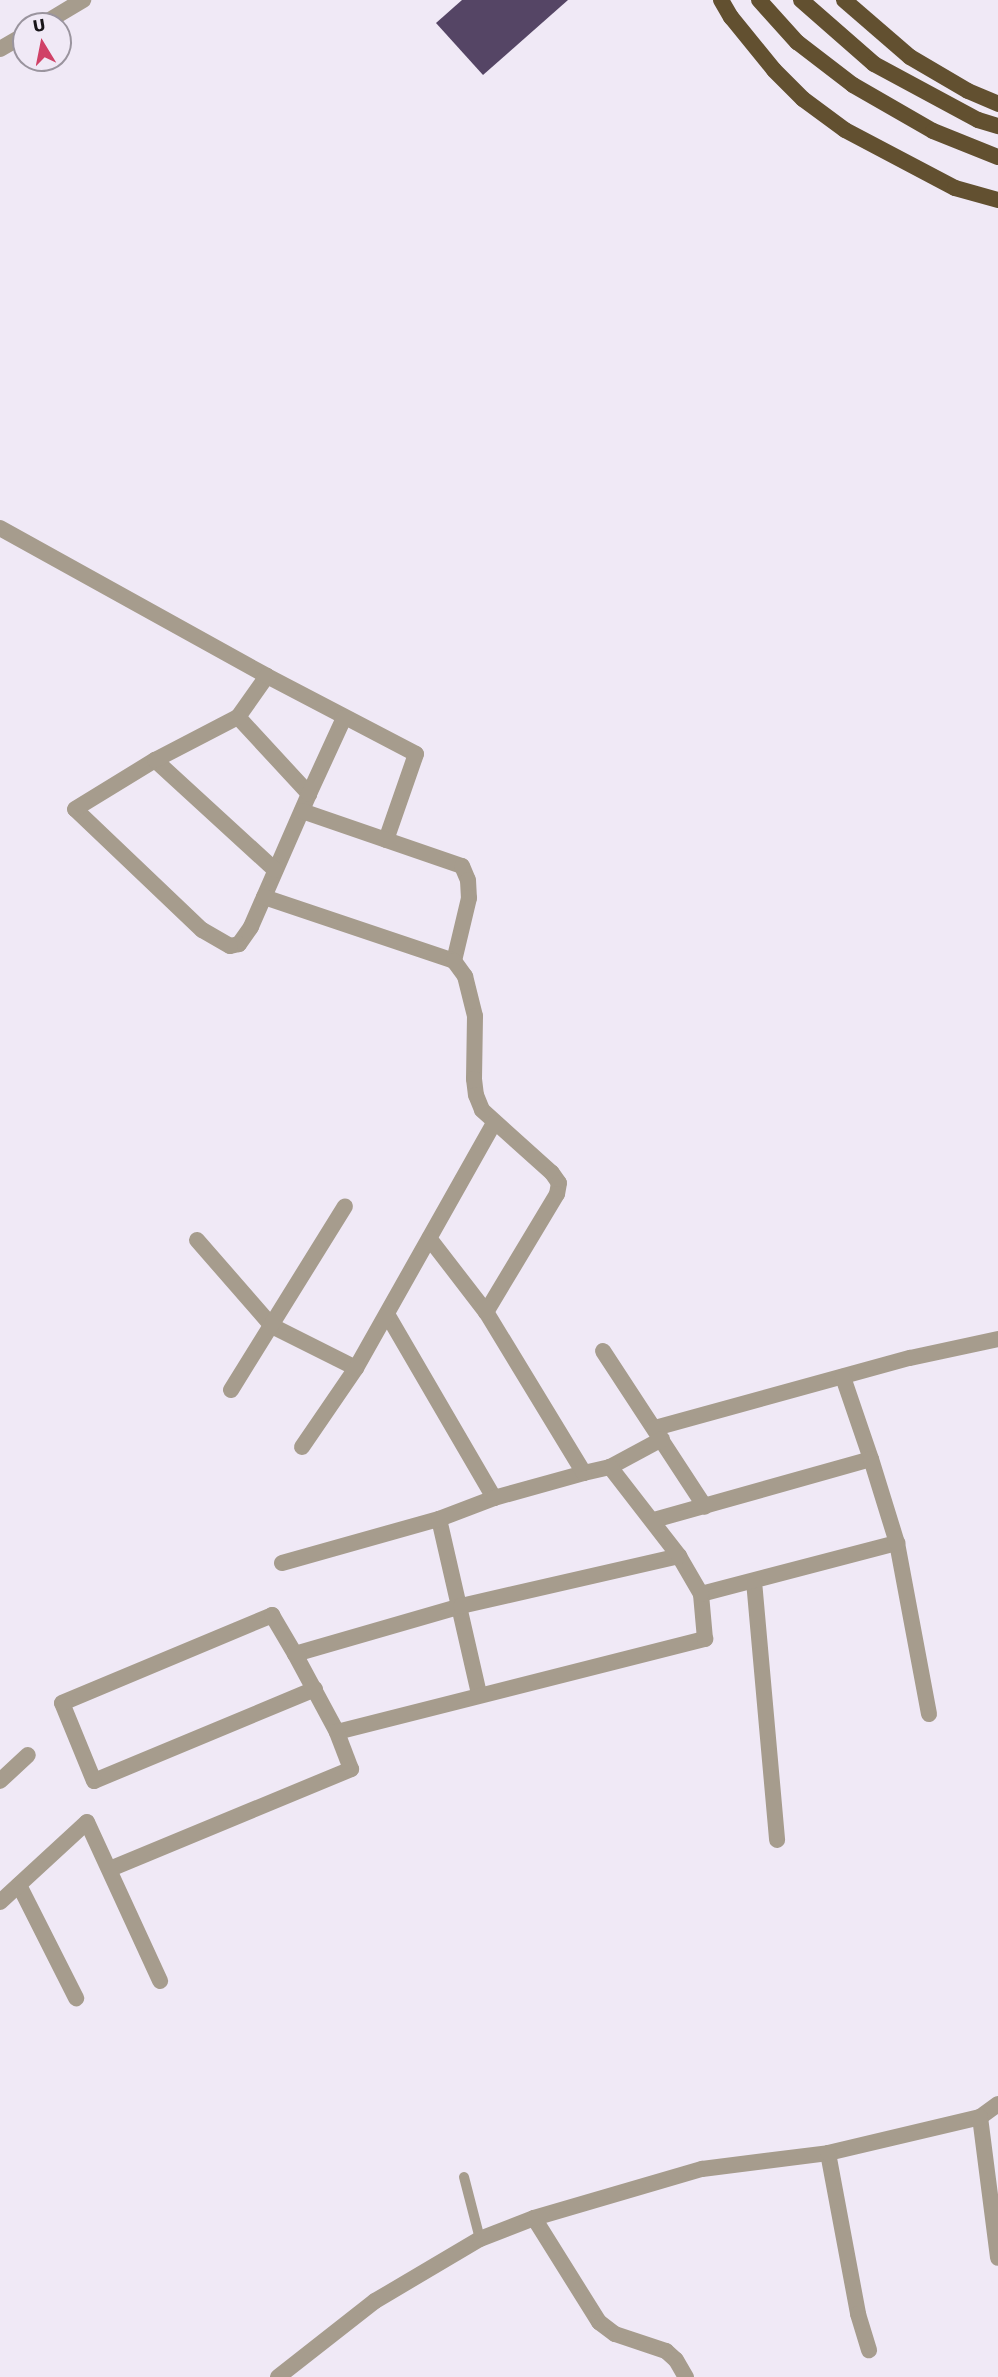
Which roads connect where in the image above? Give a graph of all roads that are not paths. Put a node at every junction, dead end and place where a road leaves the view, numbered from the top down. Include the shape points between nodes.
1 (83, 0) edge
2 (721, 0) edge
3 (759, 0) edge
4 (801, 0) edge
5 (844, 0) edge
6 (63, 12) edge
7 (998, 104) edge
8 (998, 126) edge
9 (998, 157) edge
10 (998, 200) edge
11 (0, 528) edge
12 (267, 676) junction
13 (238, 717) junction
14 (344, 718) junction
15 (155, 760) junction
16 (309, 794) junction
17 (302, 811) junction
18 (386, 840) junction
19 (275, 870) junction
20 (264, 897) junction
21 (454, 961) junction
22 (494, 1123) junction
23 (345, 1206) dead end
24 (429, 1238) junction
25 (197, 1240) dead end
26 (486, 1312) junction
27 (387, 1314) junction
28 (272, 1326) junction
29 (998, 1339) edge
30 (603, 1351) dead end
31 (356, 1368) junction
32 (843, 1377) junction
33 (231, 1390) dead end
34 (658, 1434) junction
35 (302, 1447) dead end
36 (870, 1460) junction
37 (610, 1467) junction
38 (584, 1473) junction
39 (494, 1498) junction
40 (705, 1507) junction
41 (439, 1519) junction
42 (654, 1520) junction
43 (897, 1543) junction
44 (679, 1556) junction
45 (282, 1563) dead end
46 (754, 1581) junction
47 (701, 1594) junction
48 (461, 1606) junction
49 (295, 1653) junction
50 (315, 1689) junction
51 (479, 1694) junction
52 (929, 1714) dead end
53 (338, 1732) junction
54 (28, 1755) dead end
55 (0, 1781) edge
56 (777, 1840) dead end
57 (110, 1869) junction
58 (19, 1885) junction
59 (0, 1902) edge
60 (160, 1981) dead end
61 (76, 1998) dead end
62 (998, 2104) edge
63 (980, 2117) junction
64 (828, 2153) junction
65 (464, 2176) dead end
66 (534, 2218) junction
67 (480, 2239) junction
68 (998, 2258) edge
69 (869, 2350) dead end
70 (278, 2377) edge
71 (686, 2377) edge

1 - 6 street
2 - 10 highway via 774,69 803,99 845,130 955,188
3 - 9 highway via 797,42 853,85 933,131
4 - 8 highway via 874,64 978,120
5 - 7 highway via 910,57 968,92
11 - 12 street
12 - 13 street
12 - 14 street
13 - 15 street
13 - 16 street
14 - 16 street
14 - 18 street via 416,754
15 - 19 street
15 - 20 street via 75,809 202,930 230,946 238,944 250,927
16 - 17 street
17 - 18 street
17 - 19 street
18 - 21 street via 462,866 469,898
19 - 20 street
20 - 21 street
21 - 22 street via 465,976 475,1016 476,1095 482,1110
22 - 24 street
22 - 26 street via 559,1183 557,1194
23 - 28 street
24 - 26 street
24 - 27 street
25 - 28 street
26 - 38 street
27 - 31 street
27 - 39 street
28 - 31 street
28 - 33 street
29 - 32 street
30 - 34 street
31 - 35 street
32 - 34 street
32 - 36 street
34 - 37 street
34 - 40 street
36 - 40 street
36 - 43 street
37 - 38 street
37 - 42 street
38 - 39 street
39 - 41 street
40 - 42 street
41 - 45 street
41 - 48 street
42 - 44 street
43 - 46 street
43 - 52 street
44 - 47 street
44 - 48 street
46 - 47 street
46 - 56 street
47 - 51 street via 705,1639
48 - 49 street
48 - 51 street
49 - 50 street
49 - 50 street via 272,1615 62,1703 94,1781
50 - 53 street
51 - 53 street
53 - 57 street via 351,1769
54 - 55 street
57 - 58 street via 87,1822
57 - 60 street
58 - 59 street
58 - 61 street
62 - 63 street
63 - 64 street
63 - 68 street
64 - 66 street via 702,2169
64 - 69 street via 858,2314
65 - 67 lane
66 - 67 street
66 - 71 street via 599,2322 615,2334 666,2351
67 - 70 street via 375,2301

